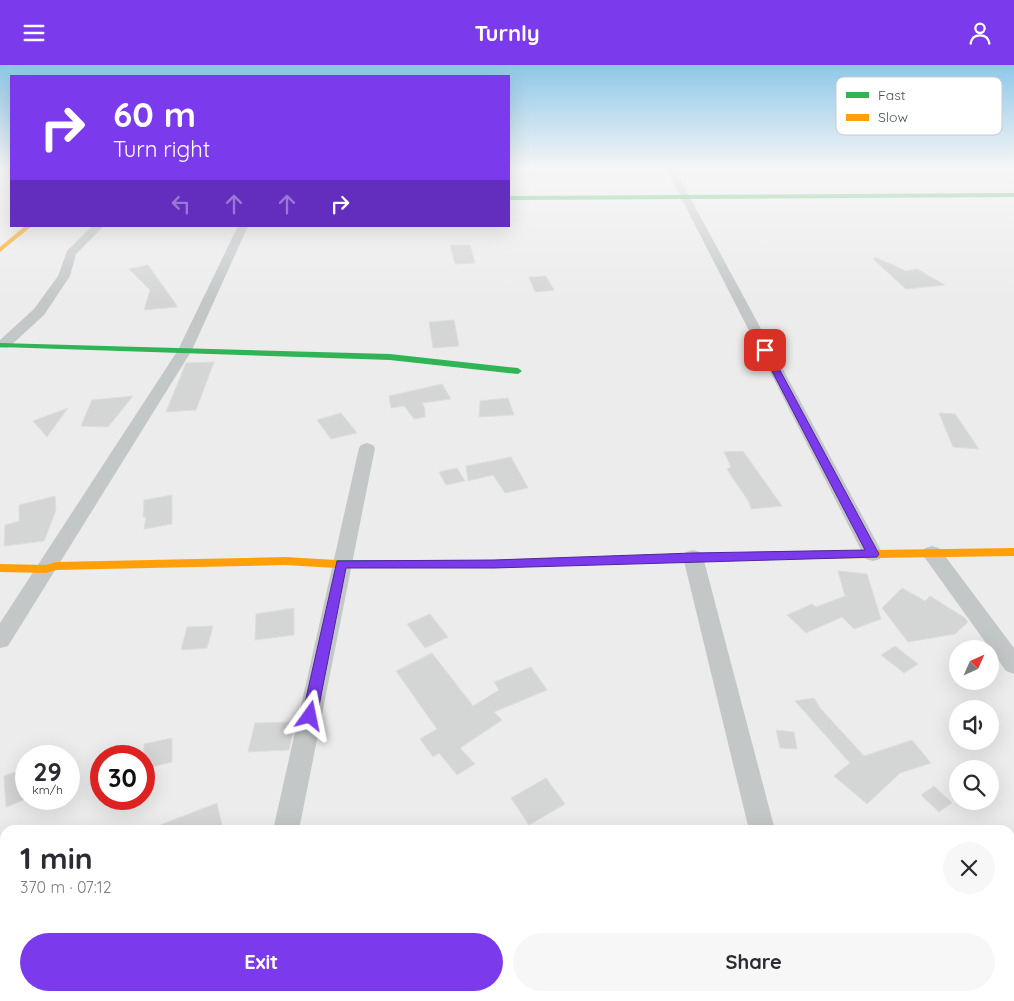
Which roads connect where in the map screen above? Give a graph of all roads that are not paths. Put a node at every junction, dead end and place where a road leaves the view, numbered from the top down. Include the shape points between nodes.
1 (693, 214) edge
2 (28, 227) edge
3 (98, 227) edge
4 (243, 227) edge
5 (0, 250) edge
6 (1, 346) edge
7 (185, 349) junction
8 (518, 371) dead end
9 (367, 448) dead end
10 (1014, 552) edge
11 (932, 553) junction
12 (873, 554) junction
13 (693, 557) junction
14 (341, 564) junction
15 (0, 568) edge
16 (46, 569) junction
17 (0, 640) edge
18 (1014, 665) edge
19 (287, 825) edge
20 (761, 825) edge

1 - 12 street
2 - 5 street
3 - 6 street via 71,253 64,276 39,312
4 - 7 street
6 - 7 street
7 - 8 street via 390,357
7 - 16 street
9 - 14 street
10 - 11 street
11 - 12 street
11 - 18 street
12 - 13 street
13 - 14 street via 494,564
13 - 20 street
14 - 16 street via 285,561 56,566
14 - 19 street
15 - 16 street
16 - 17 street

